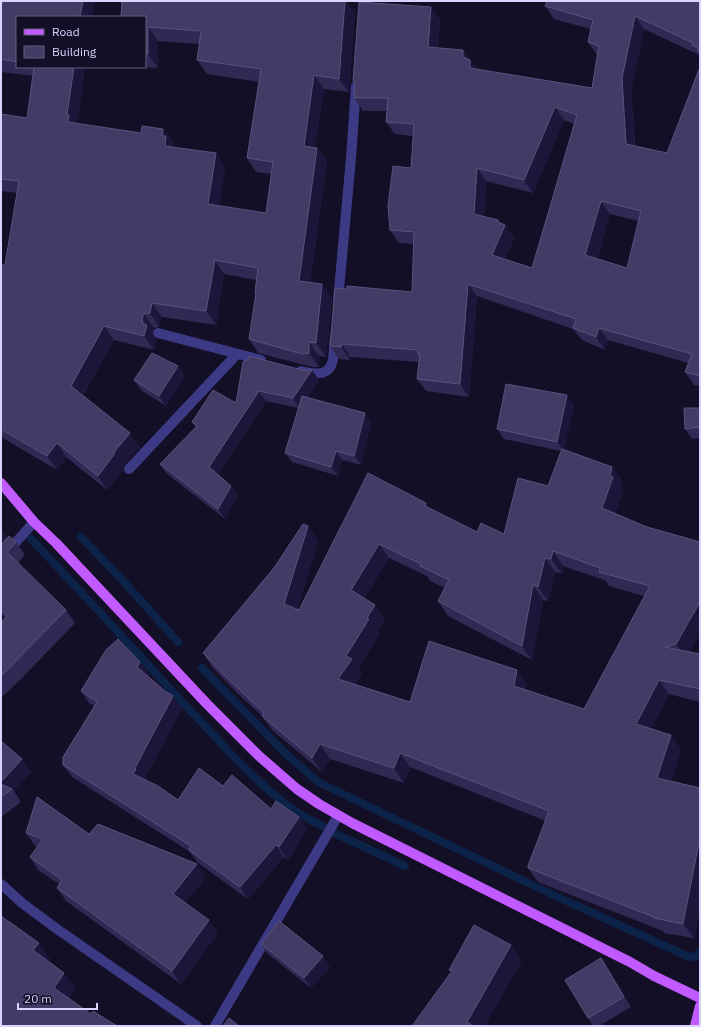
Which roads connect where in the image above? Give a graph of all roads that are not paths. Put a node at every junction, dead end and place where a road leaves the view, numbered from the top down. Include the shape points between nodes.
1 (356, 80) edge
2 (337, 308) edge
3 (336, 324) edge
4 (158, 333) dead end
5 (237, 354) junction
6 (274, 364) edge
7 (288, 368) edge
8 (129, 469) dead end
9 (1, 483) edge
10 (34, 522) junction
11 (1, 559) edge
12 (338, 816) junction
13 (1, 884) edge
14 (700, 998) edge
15 (700, 1006) edge
16 (197, 1026) edge
17 (215, 1026) edge
18 (695, 1026) edge

1 - 2 street
3 - 7 street via 332,364 326,372 311,374
4 - 5 street
5 - 6 street
5 - 8 street
9 - 10 main road
10 - 11 street
10 - 12 main road via 259,756 297,789
12 - 14 main road
12 - 17 street
13 - 16 street via 57,929
15 - 18 main road

